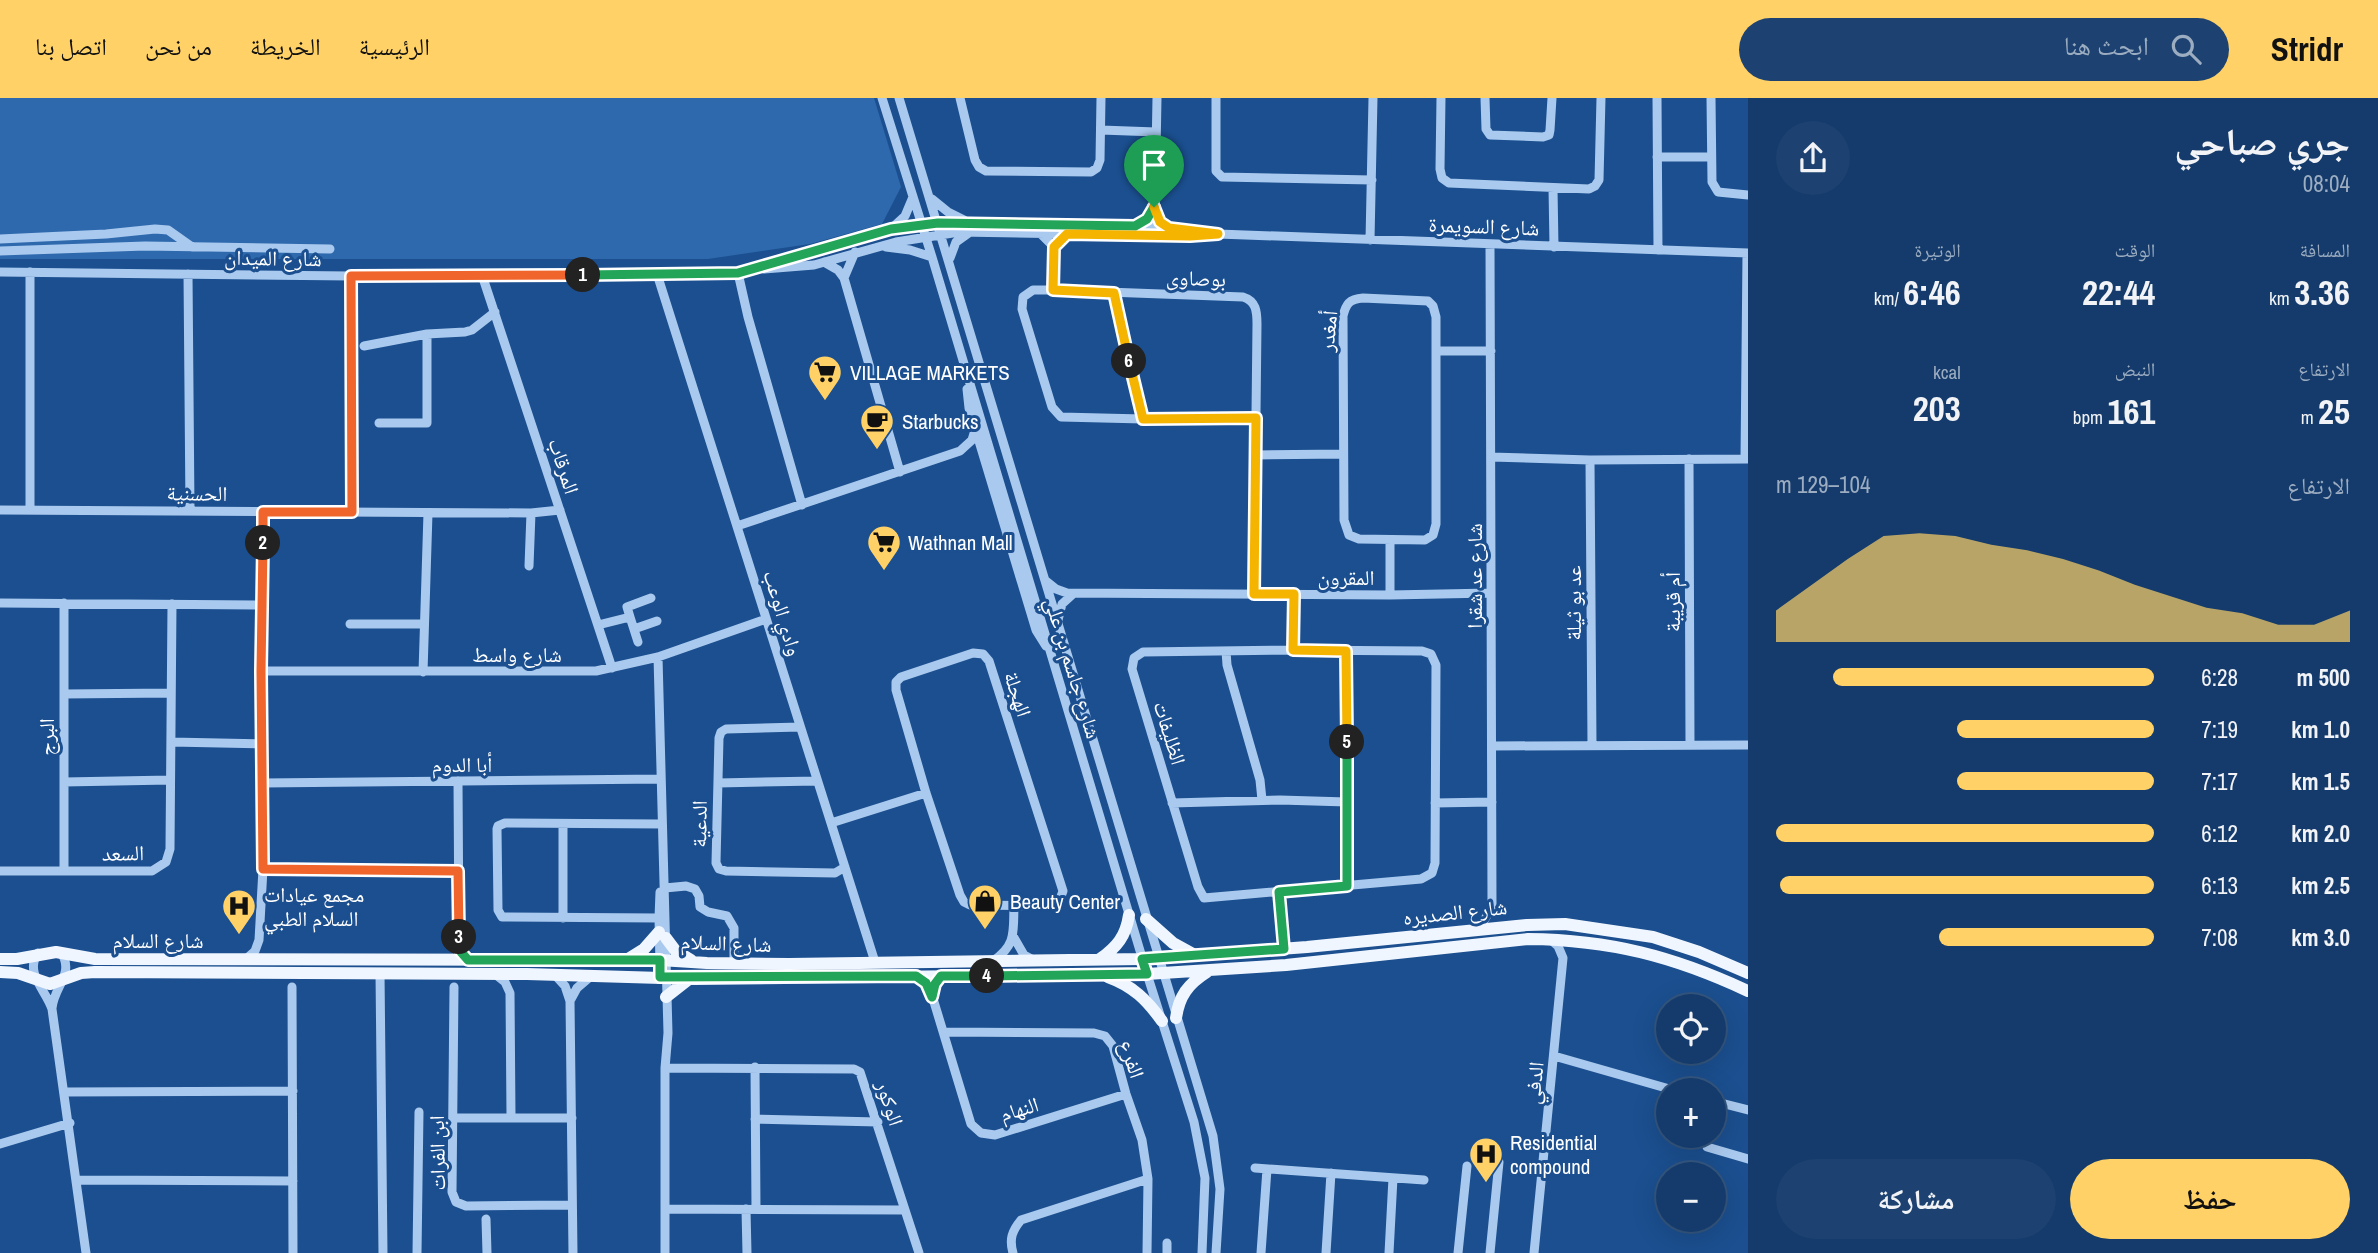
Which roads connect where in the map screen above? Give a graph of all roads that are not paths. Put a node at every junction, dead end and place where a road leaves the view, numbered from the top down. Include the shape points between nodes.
1 (881, 98) edge
2 (899, 98) edge
3 (960, 98) edge
4 (1101, 98) edge
5 (1157, 98) edge
6 (1216, 98) edge
7 (1373, 98) edge
8 (1441, 98) edge
9 (1485, 98) edge
10 (1552, 98) edge
11 (1601, 98) edge
12 (1657, 98) edge
13 (1711, 98) edge
14 (1101, 130) junction
15 (1156, 132) junction
16 (1657, 157) junction
17 (1711, 157) junction
18 (1372, 180) junction
19 (1553, 188) junction
20 (928, 194) junction
21 (1748, 195) edge
22 (913, 197) junction
23 (1154, 207) junction
24 (938, 223) junction
25 (921, 225) junction
26 (1135, 226) junction
27 (971, 227) junction
28 (1169, 228) junction
29 (891, 229) junction
30 (942, 234) junction
31 (1041, 234) junction
32 (1067, 234) junction
33 (1218, 234) junction
34 (925, 236) junction
35 (0, 239) edge
36 (1370, 240) junction
37 (1490, 244) junction
38 (878, 246) junction
39 (1054, 247) junction
40 (1554, 247) junction
41 (193, 248) junction
42 (330, 249) dead end
43 (1658, 250) junction
44 (0, 251) edge
45 (855, 252) junction
46 (1747, 253) edge
47 (932, 257) junction
48 (950, 260) junction
49 (824, 262) junction
50 (755, 269) junction
51 (0, 272) edge
52 (30, 272) junction
53 (738, 273) junction
54 (188, 274) junction
55 (657, 274) junction
56 (482, 275) junction
57 (351, 276) junction
58 (844, 278) junction
59 (1053, 290) junction
60 (1114, 293) junction
61 (495, 312) junction
62 (427, 334) junction
63 (357, 347) junction
64 (1436, 351) junction
65 (1491, 351) junction
66 (1747, 357) edge
67 (968, 380) junction
68 (1256, 418) junction
69 (1143, 419) junction
70 (379, 423) dead end
71 (975, 430) junction
72 (960, 451) junction
73 (1255, 454) junction
74 (1343, 454) junction
75 (1491, 457) junction
76 (984, 459) junction
77 (1747, 459) edge
78 (1590, 460) junction
79 (1689, 460) junction
80 (900, 472) junction
81 (802, 505) junction
82 (0, 510) edge
83 (30, 510) junction
84 (190, 510) junction
85 (560, 510) junction
86 (263, 512) junction
87 (352, 512) junction
88 (428, 513) junction
89 (531, 513) junction
90 (737, 526) junction
91 (1390, 540) junction
92 (529, 566) dead end
93 (1046, 581) junction
94 (1074, 593) junction
95 (1491, 593) junction
96 (1254, 594) junction
97 (1294, 594) junction
98 (1390, 595) junction
99 (651, 598) dead end
100 (0, 603) edge
101 (64, 603) junction
102 (173, 604) junction
103 (262, 605) junction
104 (630, 617) junction
105 (766, 619) junction
106 (657, 621) dead end
107 (1058, 622) junction
108 (350, 624) dead end
109 (424, 624) junction
110 (598, 625) junction
111 (634, 629) junction
112 (638, 642) dead end
113 (1049, 649) junction
114 (1293, 650) junction
115 (1226, 651) junction
116 (1346, 651) junction
117 (658, 657) junction
118 (612, 668) junction
119 (261, 671) junction
120 (423, 672) junction
121 (172, 693) junction
122 (64, 694) junction
123 (800, 727) junction
124 (171, 743) junction
125 (263, 744) junction
126 (1592, 745) junction
127 (1690, 745) junction
128 (1748, 745) edge
129 (1492, 746) junction
130 (661, 779) junction
131 (170, 780) junction
132 (458, 781) junction
133 (817, 781) junction
134 (64, 782) junction
135 (263, 783) junction
136 (718, 783) junction
137 (926, 793) junction
138 (1262, 800) junction
139 (1347, 802) junction
140 (1492, 802) junction
141 (1172, 803) junction
142 (1435, 803) junction
143 (831, 823) junction
144 (563, 824) junction
145 (662, 824) junction
146 (845, 867) junction
147 (263, 869) junction
148 (0, 871) edge
149 (64, 871) junction
150 (458, 871) junction
151 (664, 883) junction
152 (1347, 886) junction
153 (1279, 892) junction
154 (1014, 905) junction
155 (1492, 907) junction
156 (1129, 915) junction
157 (563, 918) junction
158 (1146, 919) junction
159 (1506, 926) junction
160 (661, 929) junction
161 (1479, 929) junction
162 (1013, 936) junction
163 (1550, 939) junction
164 (259, 940) junction
165 (1577, 940) junction
166 (459, 942) junction
167 (1284, 949) junction
168 (38, 953) junction
169 (61, 953) junction
170 (1196, 955) junction
171 (1158, 958) junction
172 (1563, 958) junction
173 (0, 959) edge
174 (246, 959) junction
175 (273, 959) junction
176 (1142, 959) junction
177 (446, 960) junction
178 (468, 960) junction
179 (625, 960) junction
180 (663, 960) junction
181 (1033, 960) junction
182 (1100, 960) junction
183 (993, 961) junction
184 (694, 962) junction
185 (875, 962) junction
186 (734, 964) junction
187 (0, 972) edge
188 (1207, 972) junction
189 (380, 973) junction
190 (494, 973) junction
191 (1748, 973) edge
192 (527, 974) junction
193 (1147, 974) junction
194 (1163, 974) junction
195 (555, 975) junction
196 (594, 975) junction
197 (1101, 975) junction
198 (916, 976) junction
199 (941, 976) junction
200 (663, 977) junction
201 (689, 978) junction
202 (37, 980) junction
203 (64, 981) junction
204 (292, 987) dead end
205 (454, 987) dead end
206 (1748, 991) edge
207 (510, 993) junction
208 (666, 997) junction
209 (932, 997) junction
210 (570, 1001) junction
211 (52, 1009) junction
212 (1176, 1018) junction
213 (1162, 1021) junction
214 (944, 1032) junction
215 (1554, 1056) junction
216 (665, 1063) junction
217 (755, 1067) junction
218 (1656, 1085) edge
219 (293, 1091) junction
220 (65, 1092) junction
221 (1126, 1094) junction
222 (1726, 1104) edge
223 (1748, 1110) edge
224 (419, 1112) dead end
225 (511, 1116) junction
226 (453, 1118) junction
227 (572, 1118) junction
228 (755, 1119) junction
229 (878, 1122) junction
230 (70, 1123) junction
231 (0, 1144) edge
232 (1710, 1148) edge
233 (1748, 1159) edge
234 (1499, 1161) dead end
235 (1467, 1166) dead end
236 (1255, 1168) dead end
237 (1268, 1169) junction
238 (1331, 1173) junction
239 (1394, 1178) junction
240 (1148, 1179) junction
241 (1424, 1180) dead end
242 (77, 1181) junction
243 (293, 1181) junction
244 (572, 1205) junction
245 (665, 1209) junction
246 (751, 1209) junction
247 (905, 1210) junction
248 (486, 1219) dead end
249 (86, 1253) edge
250 (293, 1253) edge
251 (383, 1253) edge
252 (417, 1253) edge
253 (487, 1253) edge
254 (573, 1253) edge
255 (665, 1253) edge
256 (747, 1253) edge
257 (919, 1253) edge
258 (1013, 1253) edge
259 (1147, 1253) edge
260 (1202, 1253) edge
261 (1216, 1253) edge
262 (1261, 1253) edge
263 (1326, 1253) edge
264 (1389, 1253) edge
265 (1458, 1253) edge
266 (1490, 1253) edge
267 (1534, 1253) edge

1 - 22 street, شارع جاسم بن علي
2 - 20 street, شارع جاسم بن علي
3 - 14 street via 975,160 986,171 1091,172 1100,160
4 - 14 street
5 - 15 street
6 - 18 street via 1216,171 1222,177
7 - 18 street
8 - 19 street via 1442,178 1449,183
9 - 10 street via 1490,135 1543,137 1549,135
11 - 19 street via 1599,180 1589,189
12 - 16 street
13 - 17 street
14 - 15 street
15 - 23 street
16 - 17 street
16 - 43 street
17 - 21 street via 1712,182 1718,192
18 - 36 street
19 - 40 street
20 - 24 street, شارع جاسم بن علي
20 - 27 street
22 - 25 street, شارع جاسم بن علي
22 - 29 street via 905,215
23 - 26 street via 1147,219
23 - 28 street via 1160,222
24 - 25 street, شارع السويمرة
24 - 27 street, شارع السويمرة
24 - 30 street, شارع جاسم بن علي
25 - 29 street, شارع الميدان
25 - 34 street, شارع جاسم بن علي
26 - 27 street, شارع السويمرة
26 - 28 street, شارع السويمرة
27 - 30 street, شارع السويمرة
27 - 31 street, شارع السويمرة
27 - 48 street via 956,243
28 - 33 street, شارع السويمرة
29 - 50 street, شارع الميدان
30 - 34 street, شارع السويمرة
30 - 48 street, شارع جاسم بن علي
31 - 32 street, شارع السويمرة
31 - 39 street
32 - 33 street, شارع السويمرة
32 - 39 street
33 - 36 street, شارع السويمرة
34 - 38 street, شارع الميدان
34 - 47 street, شارع جاسم بن علي
35 - 41 street via 155,229 167,230
36 - 37 street, شارع السويمرة
37 - 40 street, شارع السويمرة
37 - 65 street, شارع عد شقرا
38 - 45 street, شارع الميدان
38 - 47 street
39 - 59 street
40 - 43 street, شارع السويمرة
41 - 42 street
41 - 44 street
43 - 46 street, شارع السويمرة
45 - 49 street, شارع الميدان
45 - 58 street
46 - 66 street
47 - 67 street, شارع جاسم بن علي
48 - 93 street, شارع جاسم بن علي
49 - 50 street, شارع الميدان
49 - 58 street
50 - 53 street, شارع الميدان
51 - 52 street, شارع الميدان
52 - 54 street, شارع الميدان
52 - 83 street
53 - 55 street, شارع الميدان
53 - 81 street
54 - 57 street, شارع الميدان
54 - 84 street
55 - 56 street, شارع الميدان
55 - 90 street, وادي الوعب
56 - 57 street, شارع الميدان
56 - 61 street, المرقاب
57 - 63 street
58 - 80 street
59 - 60 street, بوصاوى
59 - 69 street, بوصاوى via 1033,290 1023,297 1022,309 1053,410 1069,419
60 - 68 street, بوصاوى via 1250,299 1257,313
60 - 69 street
61 - 62 street via 472,330
61 - 85 street, المرقاب
62 - 63 street
62 - 70 street via 427,423
63 - 87 street
64 - 65 street
64 - 74 street, أمغدر via 1436,317 1428,301 1363,298 1346,304
64 - 91 street, أمغدر via 1436,524 1433,535 1425,540
65 - 75 street, شارع عد شقرا
66 - 77 street
67 - 71 street
67 - 113 street, شارع جاسم بن علي
68 - 69 street
68 - 73 street, بوصاوى
71 - 72 street
71 - 76 street
72 - 76 street
72 - 80 street
73 - 74 street
73 - 96 street, بوصاوى
74 - 91 street, أمغدر via 1344,520 1349,535
75 - 78 street
75 - 95 street, شارع عد شقرا
76 - 113 street via 1036,630
77 - 79 street
78 - 79 street
78 - 126 street, عد بو ثيلة
79 - 127 street, أم قريبة
80 - 81 street
81 - 90 street
82 - 83 street, الحسنية
83 - 84 street, الحسنية
84 - 86 street, الحسنية
85 - 89 street, الحسنية
85 - 110 street, المرقاب
86 - 87 street, الحسنية
86 - 103 street
87 - 88 street, الحسنية
88 - 89 street, الحسنية
88 - 109 street
89 - 92 street
90 - 105 street, وادي الوعب
91 - 98 street
93 - 94 street, المقرون via 1062,592
93 - 107 street, شارع جاسم بن علي
94 - 96 street, المقرون
94 - 107 street via 1062,604
95 - 98 street, المقرون
95 - 129 street, شارع عد شقرا
96 - 97 street, المقرون
97 - 98 street, المقرون
97 - 114 street
99 - 104 street via 627,607
100 - 101 street
101 - 102 street
101 - 122 street, البرج
102 - 103 street
102 - 121 street, السعد
103 - 119 street
104 - 110 street
104 - 111 street
105 - 117 street, شارع واسط
105 - 123 street, وادي الوعب
106 - 111 street
107 - 158 street, شارع جاسم بن علي
108 - 109 street
109 - 120 street
110 - 118 street, المرقاب
111 - 112 street
113 - 156 street, شارع جاسم بن علي
114 - 115 street, الظليفات
114 - 116 street, الظليفات
115 - 138 street
115 - 141 street, الظليفات via 1143,652 1134,658 1132,669
116 - 139 street
116 - 142 street, الظليفات via 1432,654 1436,665
117 - 118 street, شارع واسط
117 - 130 street
118 - 120 street, شارع واسط
119 - 120 street, شارع واسط
119 - 125 street
121 - 122 street
121 - 124 street, السعد
122 - 134 street, البرج
123 - 133 street, وادي الوعب
123 - 136 street, الدعية via 726,729 719,738
124 - 125 street
124 - 131 street, السعد
125 - 135 street
126 - 127 street
126 - 129 street
127 - 128 street
129 - 140 street, شارع عد شقرا
130 - 132 street, أبا الدوم
130 - 145 street
131 - 134 street
131 - 149 street, السعد via 166,862 152,871
132 - 135 street, أبا الدوم
132 - 150 street
133 - 136 street
133 - 143 street, وادي الوعب
134 - 149 street, البرج
135 - 147 street
136 - 146 street, الدعية via 719,869 835,873
137 - 143 street
137 - 154 street, الهجلة via 964,902
137 - 154 street, الهجلة via 896,682 973,653 983,654 989,660 1063,891 1059,902 1051,906
138 - 139 street
138 - 141 street
139 - 152 street
140 - 142 street
140 - 155 street, شارع عد شقرا
141 - 153 street, الظليفات via 1204,898
142 - 152 street, الظليفات via 1432,873 1421,879
143 - 146 street, وادي الوعب
144 - 145 street
144 - 157 street
144 - 157 street via 505,823 497,830 499,914 506,918
145 - 151 street
146 - 185 street, وادي الوعب
147 - 150 street
147 - 164 street
148 - 149 street, السعد
150 - 166 street
151 - 160 street
151 - 160 street
151 - 186 street via 695,889 700,907 727,916 734,928
152 - 153 street, الظليفات
153 - 167 street
154 - 162 street
155 - 159 street
155 - 161 street
156 - 176 street, شارع جاسم بن علي
156 - 182 main road via 1121,942
157 - 160 street
158 - 170 main road via 1172,943
158 - 171 street, شارع جاسم بن علي
159 - 161 main road, شارع الصديره
159 - 191 main road, شارع الصديره via 1578,925 1653,937
160 - 179 main road via 645,949
160 - 180 street
160 - 184 main road via 675,950
161 - 167 main road, شارع الصديره
162 - 181 street via 1024,955
162 - 183 street
163 - 165 main road, شارع الصديره
163 - 172 street
163 - 188 main road, شارع الصديره
164 - 174 street
164 - 175 street
165 - 172 street
165 - 206 main road, شارع الصديره via 1651,953
166 - 177 street
166 - 178 street
167 - 170 main road, شارع الصديره
168 - 169 main road, شارع السلام
168 - 173 main road, شارع السلام
168 - 202 street via 32,968
169 - 174 main road, شارع السلام via 95,960
169 - 203 street via 67,967
170 - 171 main road, شارع الصديره
171 - 176 main road, شارع السلام
171 - 194 street, شارع جاسم بن علي
172 - 215 street, الدفي
174 - 175 main road, شارع السلام
175 - 177 main road, شارع السلام
176 - 182 main road, شارع السلام
176 - 193 street, شارع جاسم بن علي
177 - 178 main road, شارع السلام
178 - 179 main road, شارع السلام
179 - 180 main road, شارع السلام
180 - 184 main road, شارع السلام
180 - 200 street
181 - 182 main road, شارع السلام
181 - 183 main road, شارع السلام
183 - 185 main road, شارع السلام
184 - 186 main road, شارع السلام
185 - 186 main road, شارع السلام
187 - 202 main road, شارع السلام
188 - 194 main road, شارع الصديره
188 - 212 main road via 1186,989
189 - 190 main road, شارع السلام
189 - 203 main road, شارع السلام via 94,972
189 - 251 street
190 - 192 main road, شارع السلام
190 - 207 street
192 - 195 main road, شارع السلام
192 - 207 street
193 - 194 main road, شارع السلام
193 - 197 main road, شارع السلام
193 - 213 street, شارع جاسم بن علي
194 - 212 street, شارع جاسم بن علي
195 - 196 main road, شارع السلام
195 - 210 street
196 - 200 main road, شارع السلام
196 - 210 street via 577,988
197 - 199 main road, شارع السلام
197 - 213 main road via 1134,989
198 - 199 main road, شارع السلام
198 - 201 main road, شارع السلام
198 - 209 street, النهام via 926,983
199 - 209 street
200 - 201 main road, شارع السلام
200 - 208 street
200 - 216 street
201 - 208 main road
202 - 203 main road, شارع السلام via 50,984
202 - 211 street
203 - 211 street
204 - 219 street
205 - 226 street, ابن الفرات
207 - 225 street
208 - 216 street
209 - 214 street, النهام
210 - 227 street
211 - 220 street
212 - 261 street, شارع جاسم بن علي via 1217,1156
213 - 260 street, شارع جاسم بن علي via 1201,1147 1205,1178
214 - 221 street, الفرع via 1105,1036 1113,1046
214 - 221 street, النهام via 971,1124 981,1133 995,1135
215 - 218 street
215 - 267 street, الدفي
216 - 217 street, الوكور
216 - 245 street
217 - 228 street
217 - 229 street, الوكور via 855,1069 863,1077
219 - 220 street
219 - 243 street
220 - 230 street
221 - 240 street, الفرع via 1142,1140
222 - 223 street
224 - 252 street
225 - 226 street
225 - 227 street
226 - 244 street, ابن الفرات via 452,1192 456,1202 466,1206
227 - 244 street
228 - 229 street
228 - 246 street
229 - 247 street, الوكور
230 - 231 street
230 - 242 street
232 - 233 street
234 - 266 street
235 - 265 street
236 - 237 street
237 - 238 street
237 - 262 street
238 - 239 street
238 - 263 street
239 - 241 street
239 - 264 street
240 - 258 street via 1021,1220 1013,1230
240 - 259 street, الفرع
242 - 243 street
242 - 249 street
243 - 250 street
244 - 254 street
245 - 246 street
245 - 255 street
246 - 247 street
246 - 256 street
247 - 257 street, الوكور
248 - 253 street

